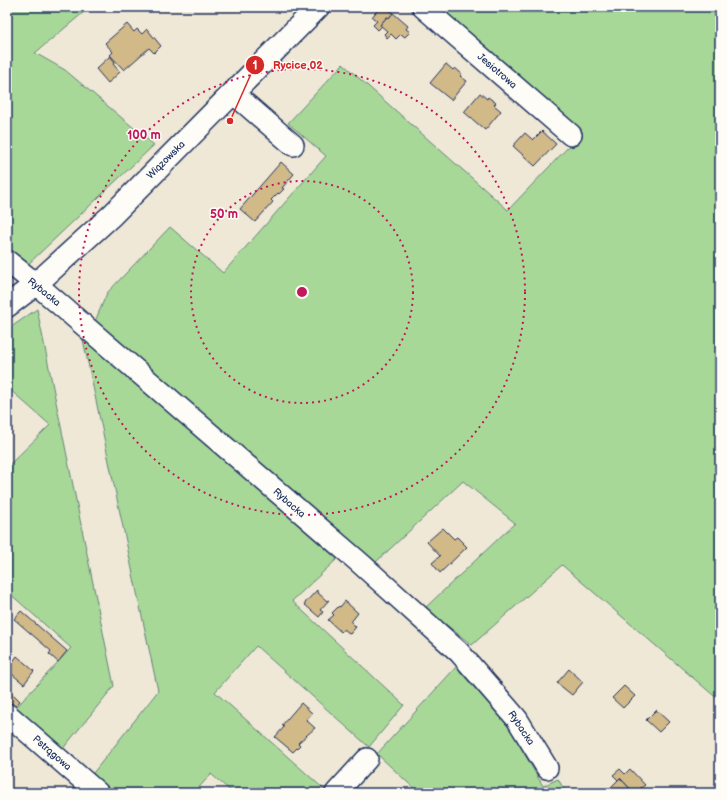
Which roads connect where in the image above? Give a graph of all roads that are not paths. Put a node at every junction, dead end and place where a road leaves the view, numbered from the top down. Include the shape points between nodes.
1 (318, 7) edge
2 (423, 7) edge
3 (233, 93) junction
4 (571, 135) dead end
5 (292, 146) dead end
6 (7, 261) edge
7 (36, 284) junction
8 (7, 306) edge
9 (7, 714) edge
10 (367, 759) dead end
11 (547, 768) dead end
12 (98, 793) edge
13 (336, 793) edge

1 - 3 main road, Wiązowska
2 - 4 street, Jesiotrowa
3 - 5 street
3 - 7 main road, Wiązowska via 112,215
6 - 7 street, Rybacka
7 - 8 main road, Wiązowska
7 - 11 street, Rybacka via 459,652 516,719
9 - 12 street, Pstrągowa
10 - 13 street

